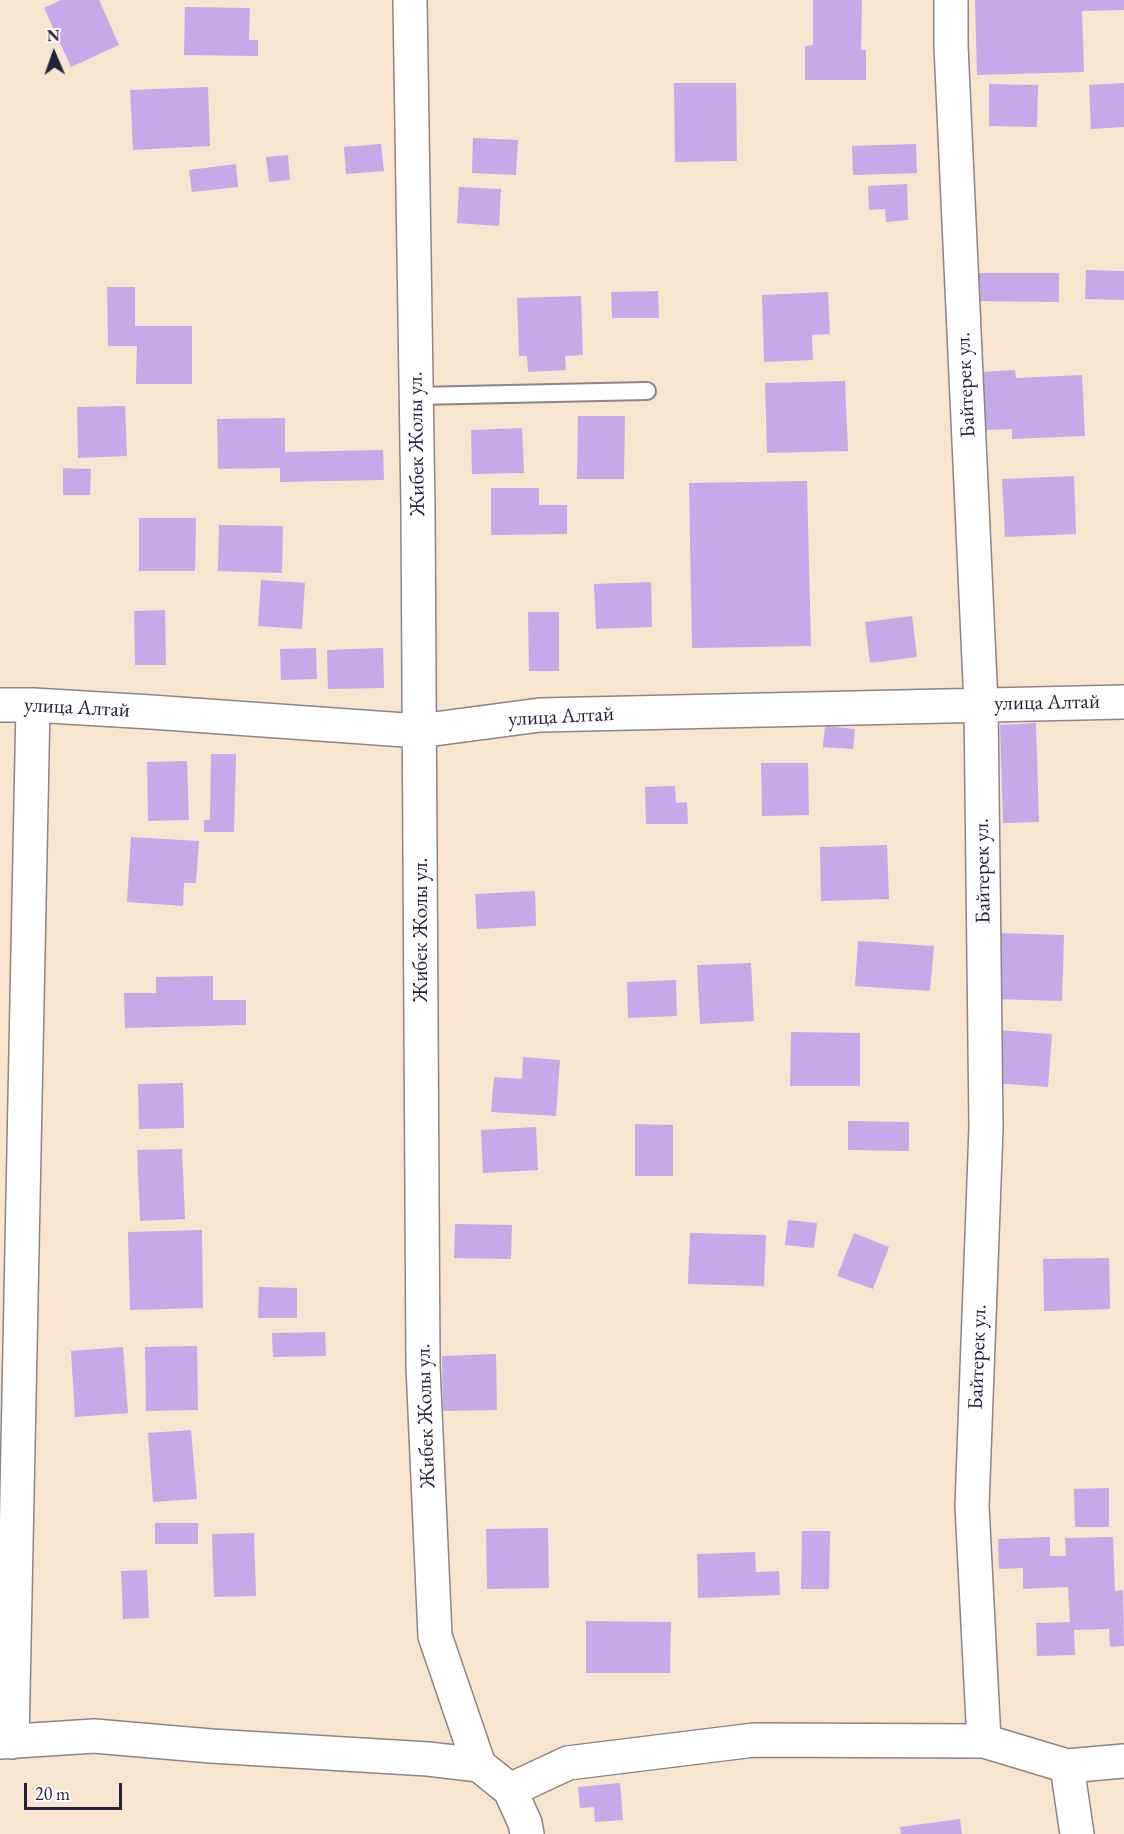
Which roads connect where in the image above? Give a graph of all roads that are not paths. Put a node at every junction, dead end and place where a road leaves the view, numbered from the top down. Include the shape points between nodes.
1 (410, 0) edge
2 (951, 0) edge
3 (647, 391) dead end
4 (416, 396) junction
5 (1124, 702) edge
6 (981, 704) junction
7 (0, 705) edge
8 (33, 705) junction
9 (419, 731) junction
10 (6, 1742) edge
11 (984, 1742) junction
12 (1124, 1761) edge
13 (479, 1765) junction
14 (1066, 1766) junction
15 (510, 1790) junction
16 (527, 1834) edge
17 (1077, 1834) edge

1 - 4 street, Жибек Жолы ул.
2 - 6 street, Байтерек ул.
3 - 4 lane
4 - 9 street, Жибек Жолы ул.
5 - 6 street, улица Алтай
6 - 9 street, улица Алтай via 540,715
6 - 11 street, Байтерек ул. via 986,1128 972,1506
7 - 8 street, улица Алтай
8 - 9 street, улица Алтай
8 - 10 street
9 - 13 street, Жибек Жолы ул. via 423,1366 435,1636
10 - 13 street via 94,1736
11 - 14 street
11 - 15 street via 754,1740 568,1763
12 - 14 street
13 - 15 street
14 - 17 street
15 - 16 street

